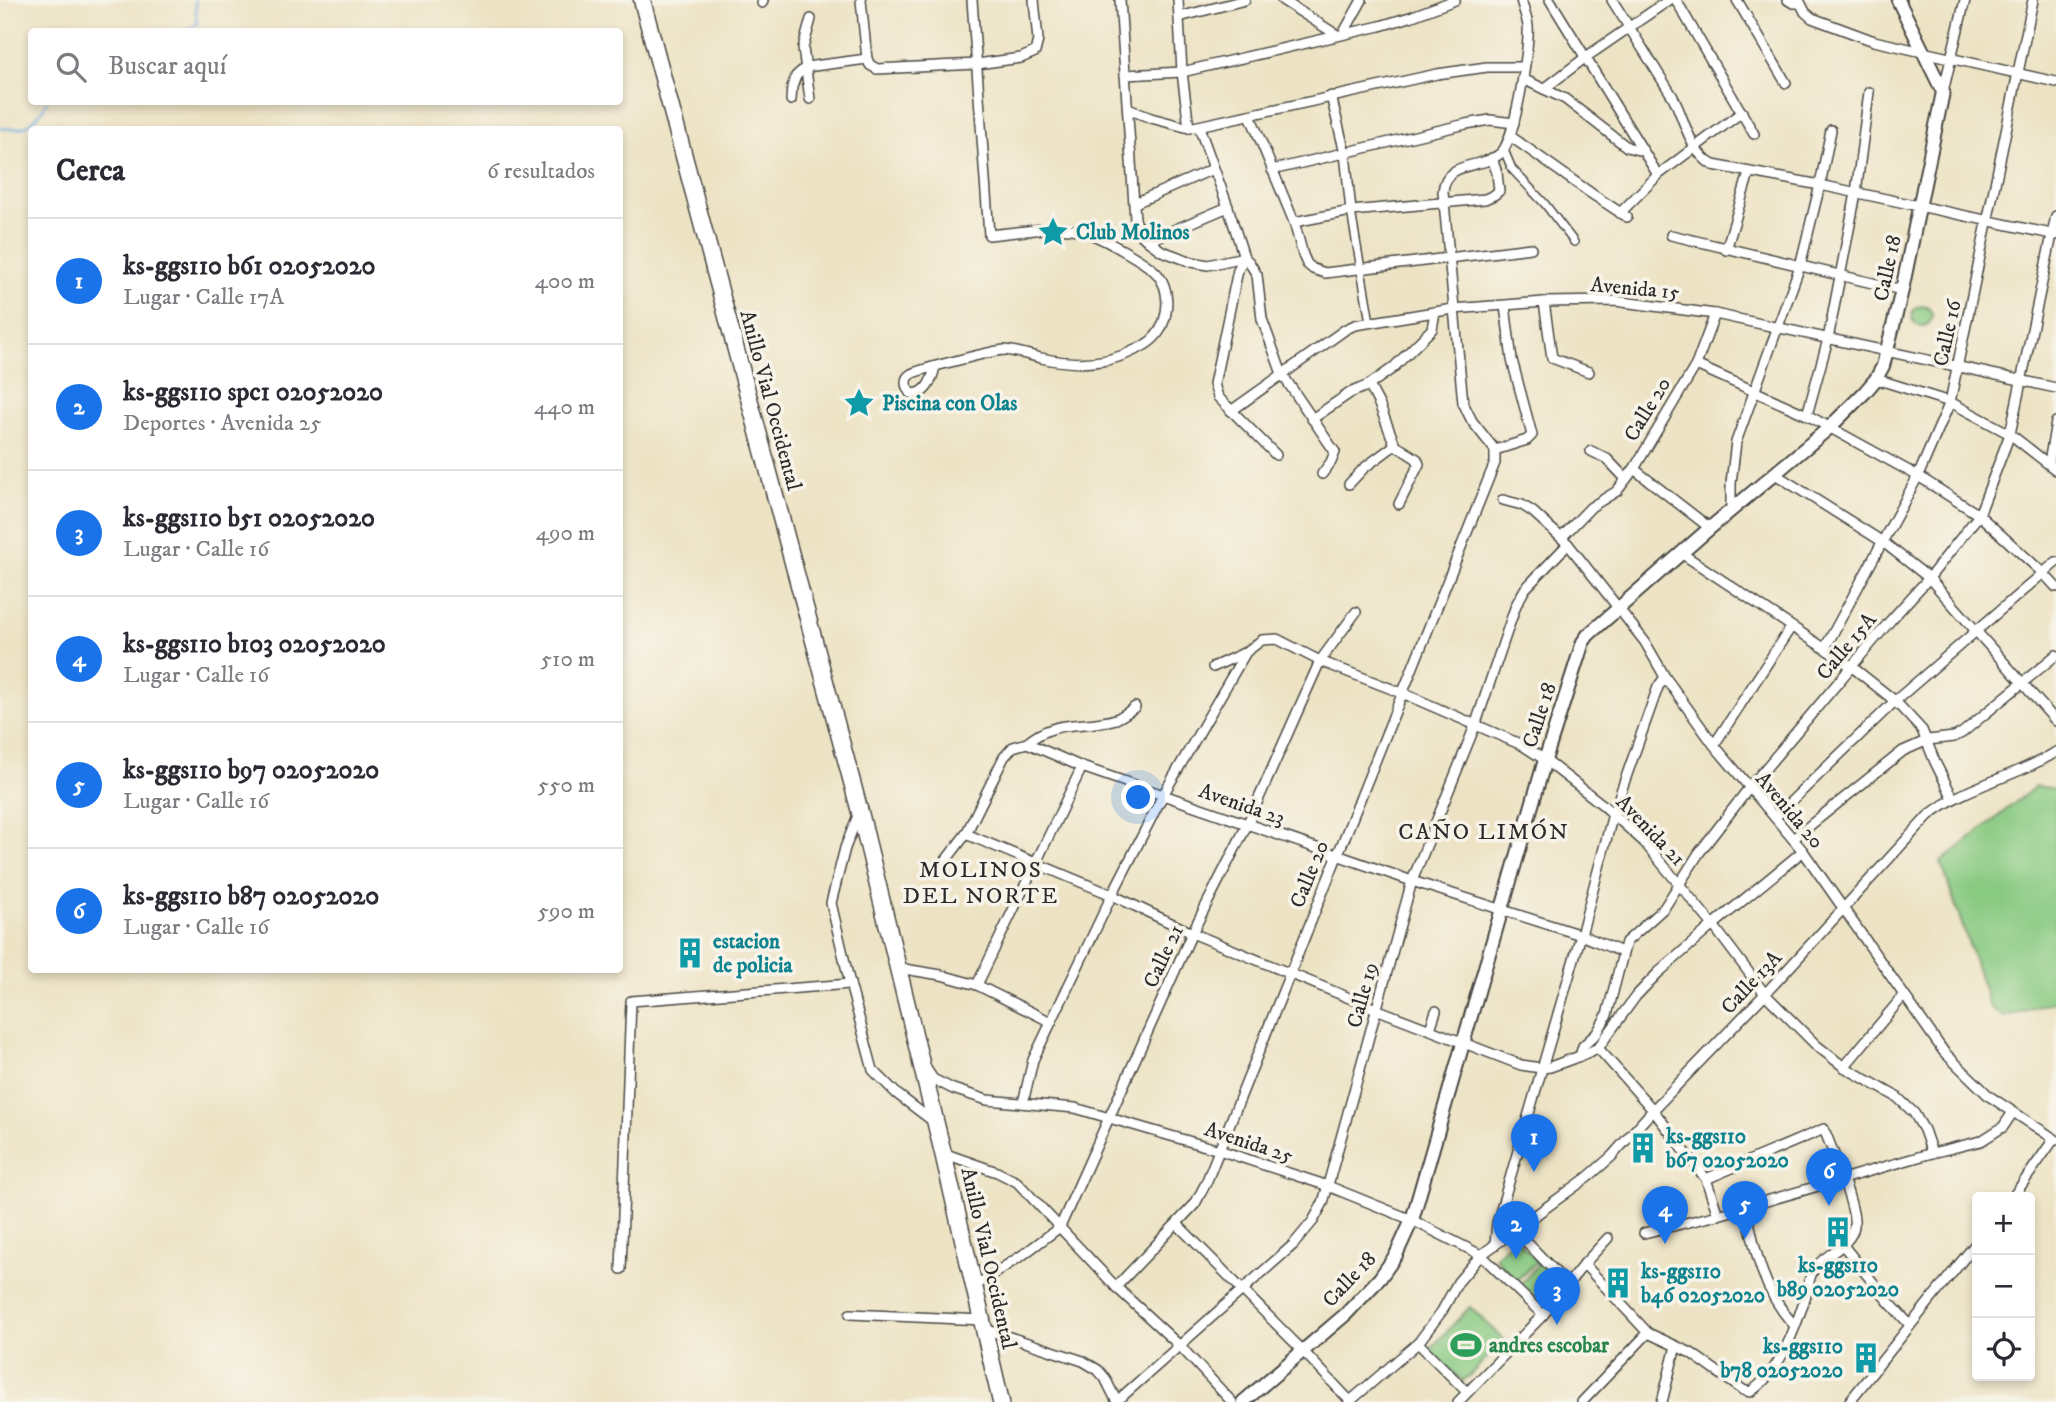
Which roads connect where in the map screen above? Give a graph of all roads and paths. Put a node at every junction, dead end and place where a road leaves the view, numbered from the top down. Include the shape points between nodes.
1 (642, 0) edge
2 (861, 0) edge
3 (972, 0) edge
4 (1034, 0) edge
5 (1120, 0) edge
6 (1178, 0) edge
7 (1245, 0) edge
8 (1282, 0) edge
9 (1362, 0) edge
10 (1455, 0) edge
11 (1521, 0) edge
12 (1550, 0) edge
13 (1612, 0) edge
14 (1669, 0) edge
15 (1675, 0) edge
16 (1737, 0) edge
17 (1788, 0) edge
18 (1898, 0) edge
19 (1965, 0) edge
20 (2033, 0) edge
21 (1799, 1) edge
22 (1294, 3) edge
23 (1439, 3) edge
24 (1179, 17) junction
25 (811, 19) dead end
26 (1629, 27) junction
27 (1340, 35) junction
28 (1923, 51) junction
29 (1586, 57) junction
30 (867, 59) junction
31 (1952, 59) junction
32 (977, 64) junction
33 (806, 67) junction
34 (1524, 67) junction
35 (1182, 72) junction
36 (2017, 74) junction
37 (1125, 75) junction
38 (1523, 79) junction
39 (2056, 82) edge
40 (1786, 83) dead end
41 (1544, 89) junction
42 (1868, 92) dead end
43 (1943, 92) junction
44 (1331, 96) junction
45 (810, 99) dead end
46 (791, 100) dead end
47 (1128, 109) junction
48 (1742, 112) junction
49 (1250, 114) junction
50 (1514, 123) junction
51 (1194, 128) junction
52 (1831, 130) dead end
53 (1754, 134) dead end
54 (1510, 136) junction
55 (1694, 147) junction
56 (1503, 150) junction
57 (1642, 152) junction
58 (1345, 153) junction
59 (1492, 158) junction
60 (1213, 169) junction
61 (1272, 170) junction
62 (1749, 173) junction
63 (1658, 175) junction
64 (1820, 185) junction
65 (1856, 193) junction
66 (1443, 202) junction
67 (1135, 203) junction
68 (1919, 206) junction
69 (1228, 207) junction
70 (1351, 211) junction
71 (2056, 216) edge
72 (1988, 221) junction
73 (1294, 222) junction
74 (1671, 235) dead end
75 (2054, 235) edge
76 (1148, 241) junction
77 (1574, 242) dead end
78 (1531, 248) dead end
79 (1726, 250) junction
80 (1244, 257) junction
81 (1449, 259) junction
82 (1800, 266) junction
83 (1362, 268) junction
84 (1840, 275) junction
85 (1902, 290) junction
86 (1544, 302) junction
87 (1505, 306) junction
88 (1453, 309) junction
89 (1435, 312) junction
90 (1715, 314) junction
91 (1370, 322) junction
92 (1779, 327) junction
93 (1828, 339) junction
94 (1888, 351) junction
95 (1696, 365) junction
96 (935, 366) dead end
97 (1958, 367) junction
98 (1589, 372) dead end
99 (1282, 374) junction
100 (1876, 379) junction
101 (2022, 381) junction
102 (1369, 385) junction
103 (2056, 388) edge
104 (1754, 392) junction
105 (1950, 401) junction
106 (1231, 411) junction
107 (1807, 415) junction
108 (1312, 419) junction
109 (2056, 422) edge
110 (1829, 428) junction
111 (2010, 435) junction
112 (1395, 445) junction
113 (1495, 450) junction
114 (1591, 451) dead end
115 (1276, 455) dead end
116 (2053, 466) edge
117 (1634, 469) junction
118 (1322, 474) dead end
119 (1775, 474) junction
120 (1918, 476) junction
121 (1626, 480) junction
122 (1349, 484) dead end
123 (1503, 500) dead end
124 (1399, 504) dead end
125 (1731, 510) junction
126 (1979, 515) junction
127 (1710, 528) junction
128 (1565, 541) junction
129 (1883, 541) junction
130 (1681, 553) junction
131 (2056, 562) edge
132 (2044, 573) junction
133 (1929, 578) junction
134 (2056, 587) edge
135 (1619, 609) junction
136 (1356, 612) dead end
137 (1791, 627) junction
138 (1978, 631) junction
139 (1825, 648) junction
140 (1246, 652) junction
141 (2056, 655) edge
142 (1320, 661) junction
143 (1851, 666) junction
144 (1213, 667) dead end
145 (1665, 677) junction
146 (2023, 683) junction
147 (1402, 693) junction
148 (1895, 701) junction
149 (1135, 707) dead end
150 (2056, 721) edge
151 (1475, 726) junction
152 (1928, 740) junction
153 (1027, 743) junction
154 (1714, 745) junction
155 (2056, 752) edge
156 (1545, 760) junction
157 (1082, 767) junction
158 (1749, 788) junction
159 (1163, 796) junction
160 (1953, 798) junction
161 (860, 812) junction
162 (1613, 814) junction
163 (1774, 817) junction
164 (1247, 825) junction
165 (966, 834) junction
166 (1793, 839) junction
167 (1803, 851) junction
168 (1337, 855) junction
169 (1036, 865) junction
170 (937, 872) dead end
171 (1412, 881) junction
172 (1679, 884) junction
173 (1112, 895) junction
174 (1843, 909) junction
175 (1501, 911) junction
176 (1713, 925) junction
177 (1192, 933) junction
178 (1581, 935) junction
179 (1622, 952) junction
180 (898, 968) junction
181 (1289, 974) junction
182 (850, 984) junction
183 (977, 985) junction
184 (1765, 994) junction
185 (1904, 995) junction
186 (1376, 1009) junction
187 (1436, 1011) dead end
188 (1051, 1022) junction
189 (1430, 1029) junction
190 (1462, 1042) junction
191 (1598, 1048) junction
192 (1580, 1056) junction
193 (922, 1063) junction
194 (1844, 1067) junction
195 (1541, 1068) junction
196 (1023, 1103) junction
197 (1653, 1110) junction
198 (2014, 1112) junction
199 (1109, 1116) junction
200 (936, 1123) junction
201 (2055, 1140) edge
202 (1219, 1150) junction
203 (943, 1153) junction
204 (1932, 1153) junction
205 (1706, 1179) junction
206 (1843, 1179) junction
207 (1328, 1186) junction
208 (2017, 1192) edge
209 (1746, 1207) junction
210 (1718, 1215) junction
211 (1412, 1220) junction
212 (1177, 1224) junction
213 (1060, 1227) junction
214 (1515, 1230) junction
215 (1644, 1233) dead end
216 (1608, 1238) dead end
217 (1842, 1244) junction
218 (1495, 1245) junction
219 (1972, 1248) edge
220 (1481, 1255) junction
221 (1584, 1264) junction
222 (621, 1269) dead end
223 (1568, 1285) junction
224 (975, 1286) junction
225 (1116, 1287) junction
226 (1242, 1289) junction
227 (850, 1314) dead end
228 (1543, 1315) junction
229 (984, 1324) junction
230 (1910, 1325) junction
231 (1795, 1326) junction
232 (1648, 1333) junction
233 (1418, 1343) junction
234 (1180, 1346) junction
235 (1676, 1346) junction
236 (1303, 1351) junction
237 (1467, 1392) junction
238 (1001, 1402) edge
239 (1117, 1402) edge
240 (1232, 1402) edge
241 (1242, 1402) edge
242 (1350, 1402) edge
243 (1458, 1402) edge
244 (1581, 1402) edge
245 (1662, 1402) edge
246 (1849, 1402) edge

1 - 161 highway, Anillo Vial Occidental
2 - 30 street
3 - 32 street
4 - 32 street via 1035,52
5 - 37 street
6 - 24 street
7 - 24 street
8 - 22 street
9 - 27 street
10 - 23 street
11 - 34 street via 1528,28
12 - 29 street
13 - 26 street
14 - 26 street
15 - 48 street
16 - 40 street
17 - 21 street
18 - 28 street
19 - 31 street
20 - 36 street, Calle 16
21 - 28 street via 1812,18 1874,41
22 - 27 street
23 - 27 street via 1410,17
24 - 35 street
25 - 33 street via 803,48
26 - 29 street
26 - 55 street via 1677,105
27 - 35 street
28 - 31 street
28 - 43 street
29 - 41 street
29 - 57 street
30 - 32 street via 877,69
30 - 33 street
31 - 36 street
31 - 43 street
32 - 96 street via 989,235 1048,229 1085,232 1142,261 1159,275 1167,305 1160,331 1150,342 1102,361 1065,362 1000,350
33 - 45 street
33 - 46 street via 796,76
34 - 38 street
34 - 44 street via 1464,69
35 - 37 street
35 - 51 street
36 - 39 street
36 - 72 street, Calle 16
37 - 47 street
38 - 41 street
38 - 50 street
41 - 57 street via 1565,99 1627,147
42 - 65 street
43 - 68 street, Calle 18
44 - 49 street
44 - 58 street
47 - 51 street
47 - 67 street
48 - 53 street
48 - 55 street
49 - 51 street
49 - 61 street
50 - 54 street
50 - 58 street via 1480,121
51 - 60 street
52 - 64 street
54 - 56 street
54 - 63 street via 1624,215
55 - 62 street via 1713,165
55 - 63 street
56 - 59 street
56 - 77 street via 1512,169
57 - 63 street
58 - 61 street
58 - 70 street
59 - 66 street via 1448,175
59 - 66 street via 1499,191 1485,199
60 - 67 street
60 - 69 street
61 - 73 street
62 - 64 street
62 - 79 street
64 - 65 street
64 - 82 street
65 - 68 street
65 - 84 street
66 - 70 street
66 - 81 street
67 - 76 street via 1139,233
68 - 72 street
68 - 85 street, Calle 18
69 - 76 street
69 - 80 street
70 - 73 street
70 - 83 street
71 - 75 street, Calle 15A
72 - 75 street
72 - 97 street, Calle 16
73 - 83 street via 1312,269 1325,273
74 - 79 street
75 - 101 street, Calle 15A
76 - 80 street via 1162,251 1208,265
78 - 81 street
79 - 82 street
80 - 99 street via 1257,275 1262,319
80 - 106 street via 1214,384 1218,397
81 - 83 street
81 - 88 street
82 - 84 street
82 - 92 street
83 - 91 street
84 - 85 street
84 - 93 street
85 - 94 street, Calle 18
86 - 87 street, Avenida 15
86 - 90 street, Avenida 15 via 1615,301
86 - 98 street via 1552,358
87 - 88 street, Avenida 15
87 - 113 street via 1512,360 1532,435
88 - 89 street, Avenida 15
88 - 113 street via 1463,403
89 - 91 street, Avenida 15
89 - 102 street via 1432,329
90 - 92 street, Avenida 15
90 - 95 street, Calle 20
91 - 99 street, Avenida 15 via 1346,329
92 - 93 street, Avenida 15
92 - 104 street
93 - 94 street, Avenida 15
93 - 107 street
94 - 97 street, Avenida 15
94 - 100 street, Calle 18
95 - 104 street
95 - 117 street, Calle 20
97 - 101 street, Avenida 15
97 - 105 street, Calle 16
99 - 106 street, Avenida 15
99 - 108 street
100 - 105 street
100 - 110 street, Calle 18
101 - 103 street, Avenida 15
101 - 111 street, Calle 15A
102 - 108 street
102 - 112 street
104 - 107 street
104 - 125 street via 1736,442
105 - 111 street
105 - 120 street, Calle 16
106 - 115 street
107 - 110 street
108 - 118 street via 1335,452
109 - 116 street
110 - 119 street, Calle 18
110 - 120 street
111 - 116 street
111 - 126 street, Calle 15A
112 - 122 street
112 - 124 street via 1419,464
113 - 147 street, Calle 20 via 1495,463
114 - 121 street
117 - 121 street, Calle 20
117 - 127 street
119 - 125 street, Calle 18
119 - 129 street
120 - 126 street
120 - 129 street, Calle 16
121 - 128 street, Calle 20 via 1591,507
123 - 128 street, Avenida 20 via 1522,505
125 - 127 street, Calle 18
126 - 132 street
126 - 133 street, Calle 15A
127 - 130 street, Calle 18
128 - 135 street, Avenida 20
128 - 151 street, Calle 19 via 1516,605
129 - 133 street
129 - 139 street, Calle 16
130 - 135 street, Calle 18
130 - 137 street
131 - 132 street
132 - 134 street
132 - 138 street
133 - 138 street
133 - 143 street, Calle 15A
135 - 145 street, Avenida 20
135 - 156 street, Calle 18 via 1583,642
136 - 142 street, Calle 21
137 - 139 street
137 - 154 street
138 - 146 street
138 - 148 street
139 - 143 street
140 - 142 street, Avenida 21 via 1262,640 1277,639
140 - 144 street
140 - 159 street
141 - 146 street
142 - 147 street, Avenida 21
142 - 164 street, Calle 21
143 - 148 street
143 - 158 street, Calle 15A
145 - 154 street, Avenida 20
145 - 162 street
146 - 150 street
146 - 152 street via 1962,733
147 - 151 street, Avenida 21
147 - 168 street, Calle 20
148 - 152 street
148 - 163 street
149 - 153 street via 1113,720 1047,730
151 - 156 street, Avenida 21
151 - 171 street, Calle 19
152 - 160 street
152 - 166 street via 1903,751
153 - 157 street, Avenida 23
153 - 165 street via 1013,747 1003,757
154 - 158 street, Avenida 20
155 - 160 street, Calle 13A
156 - 162 street, Avenida 21
156 - 175 street, Calle 18
157 - 159 street, Avenida 23
157 - 169 street
158 - 163 street, Avenida 20
158 - 172 street, Calle 15A
159 - 164 street, Avenida 23
159 - 173 street
160 - 174 street, Calle 13A via 1928,816
161 - 180 highway, Anillo Vial Occidental
161 - 182 street via 831,903
162 - 172 street, Avenida 21
162 - 178 street
163 - 166 street, Avenida 20
164 - 168 street, Avenida 23
164 - 177 street, Calle 21
165 - 169 street
165 - 170 street
166 - 167 street, Avenida 20
167 - 174 street, Avenida 20
167 - 176 street
168 - 171 street, Avenida 23
168 - 181 street, Calle 20
169 - 173 street
169 - 183 street
171 - 175 street, Avenida 23
171 - 186 street, Calle 19
172 - 176 street, Avenida 21
172 - 179 street, Calle 15A via 1664,908 1626,942
173 - 177 street
173 - 188 street
174 - 184 street, Calle 13A
174 - 185 street, Avenida 20
175 - 178 street, Avenida 23
175 - 190 street, Calle 18
176 - 184 street, Avenida 21
176 - 191 street via 1645,985
177 - 181 street
177 - 199 street, Calle 21
178 - 179 street, Avenida 23
178 - 195 street
179 - 192 street, Calle 15A via 1606,1015
180 - 183 street
180 - 193 highway, Anillo Vial Occidental
181 - 186 street
181 - 202 street, Calle 20
182 - 200 street via 873,1070
182 - 222 street via 631,1002
183 - 188 street
184 - 194 street, Avenida 21
184 - 197 street, Calle 13A
185 - 194 street
185 - 198 street, Avenida 20 via 1944,1052 1989,1096
186 - 189 street
186 - 207 street, Calle 19
187 - 189 street
188 - 196 street via 1033,1060
189 - 190 street
190 - 195 street
190 - 211 street, Calle 18
191 - 192 street
191 - 197 street
192 - 195 street
193 - 196 street, Avenida 25 via 933,1079 953,1089 987,1100
193 - 200 highway, Anillo Vial Occidental
194 - 204 street, Avenida 21 via 1897,1097 1914,1113
195 - 218 street via 1497,1223
196 - 199 street, Avenida 25
197 - 205 street
197 - 214 street, Calle 13A via 1611,1157
198 - 201 street, Avenida 20
198 - 204 street via 2003,1127 1981,1141
199 - 202 street, Avenida 25
199 - 213 street, Calle 21
200 - 203 highway, Anillo Vial Occidental
201 - 208 street
202 - 207 street, Avenida 25
202 - 212 street, Calle 20 via 1195,1204
203 - 213 street via 1017,1182
203 - 224 highway, Anillo Vial Occidental
204 - 206 street
205 - 206 street via 1824,1129
205 - 210 street
206 - 209 street
206 - 217 street via 1854,1228
207 - 211 street, Avenida 25
207 - 226 street, Calle 19 via 1313,1221 1293,1245
209 - 210 street
209 - 231 street via 1772,1297
210 - 215 street
211 - 220 street, Avenida 25
211 - 236 street, Calle 18 via 1380,1278
212 - 225 street, Calle 20
212 - 226 street
213 - 224 street, Calle 21
213 - 225 street
214 - 218 street, Calle 13A
214 - 223 street
216 - 221 street
217 - 230 street
217 - 231 street via 1814,1270
218 - 220 street, Calle 13A
219 - 230 street
220 - 228 street, Avenida 25
220 - 233 street, Calle 13A
221 - 223 street
221 - 232 street
223 - 228 street
224 - 229 highway, Anillo Vial Occidental
225 - 234 street
226 - 234 street, Calle 19
226 - 236 street
227 - 229 street
228 - 237 street
229 - 238 highway, Anillo Vial Occidental
229 - 239 street via 1083,1361 1105,1378
230 - 246 street
231 - 235 street via 1776,1364 1750,1392
232 - 235 street
232 - 244 street
233 - 237 street
233 - 242 street, Calle 13A
234 - 239 street, Calle 19
234 - 240 street
235 - 245 street
236 - 241 street, Calle 18
236 - 242 street
237 - 243 street

